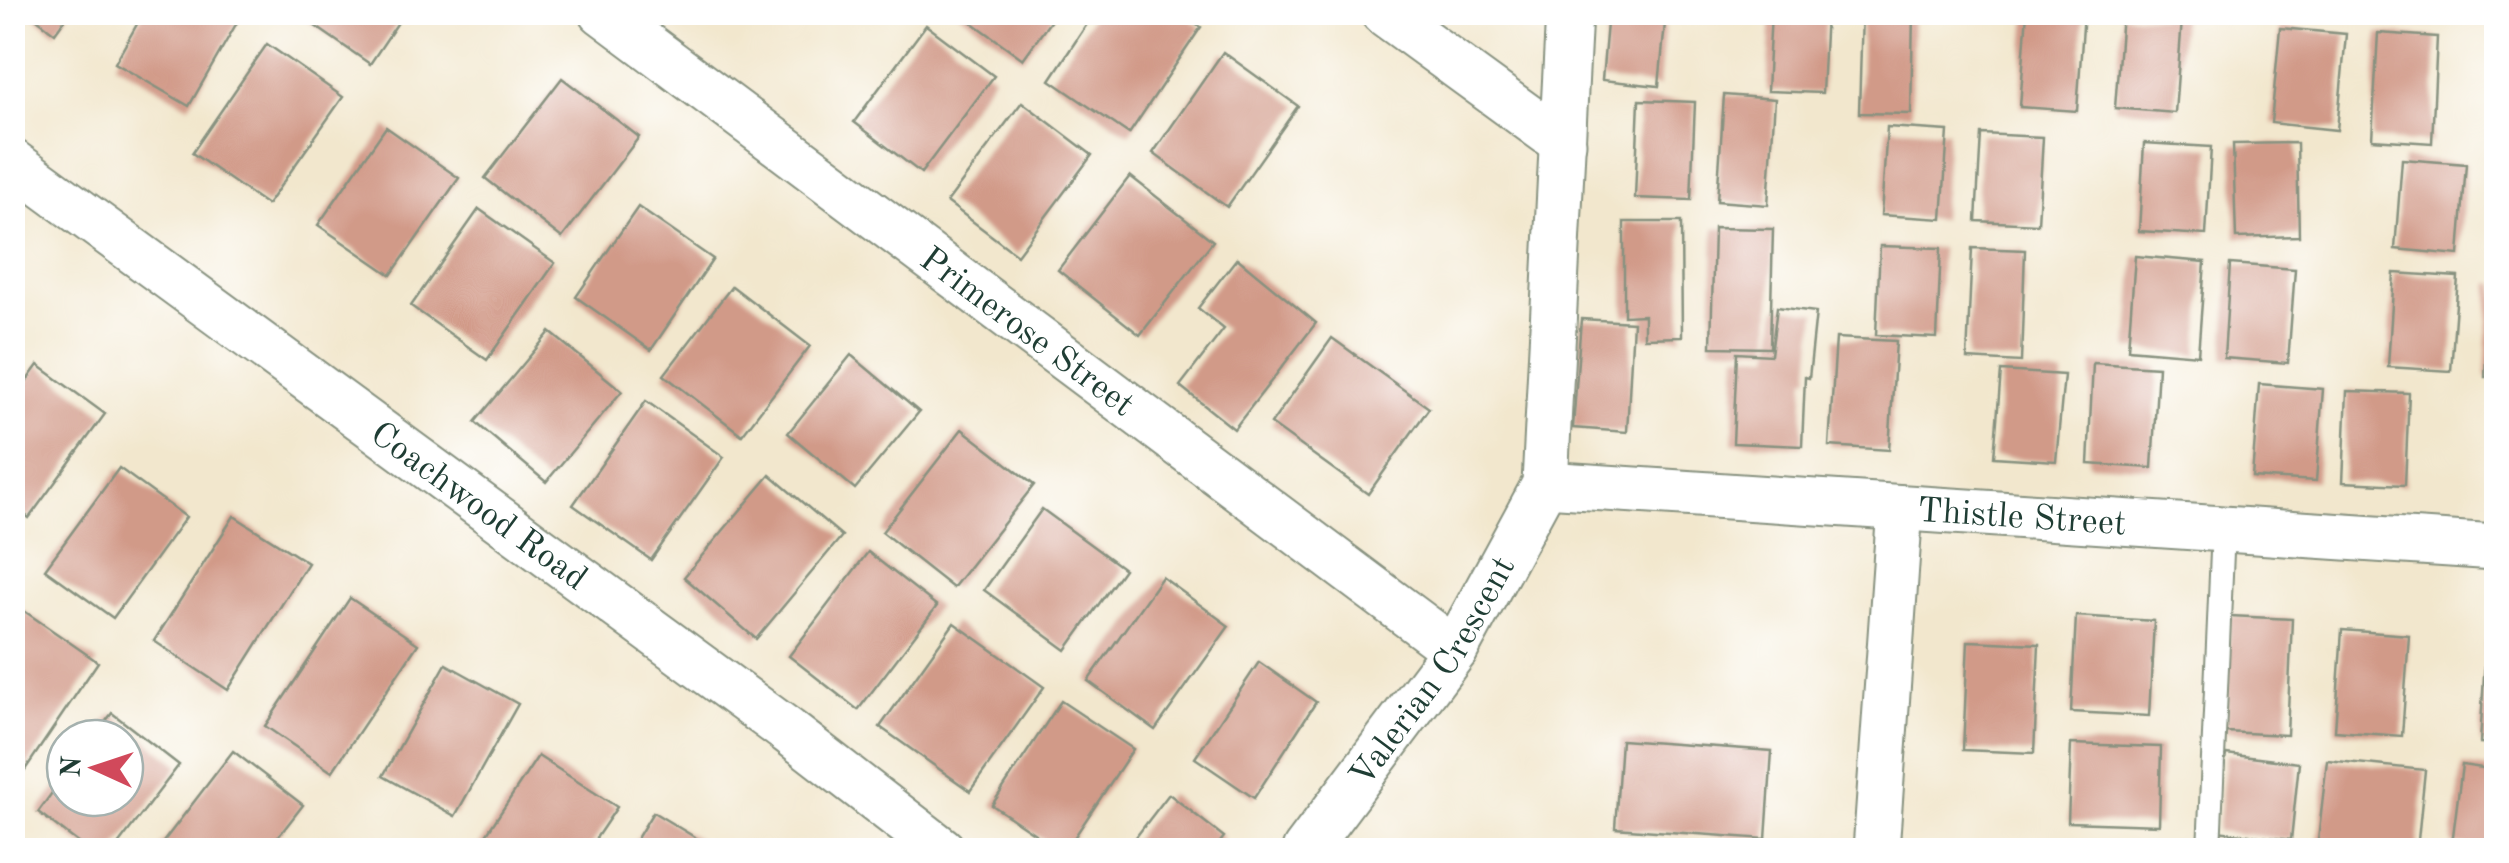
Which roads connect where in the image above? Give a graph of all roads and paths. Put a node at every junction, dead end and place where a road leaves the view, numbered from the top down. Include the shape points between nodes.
1 (602, 12) edge
2 (1384, 12) edge
3 (1570, 12) edge
4 (1562, 144) junction
5 (12, 162) edge
6 (1545, 484) junction
7 (1900, 508) junction
8 (2223, 529) junction
9 (2496, 547) edge
10 (1455, 650) junction
11 (942, 850) edge
12 (1305, 850) edge
13 (1876, 850) edge
14 (2210, 850) edge

1 - 10 street, Primerose Street
2 - 4 street
3 - 4 street
4 - 6 street
5 - 11 street, Coachwood Road
6 - 7 street, Thistle Street
6 - 10 street, Valerian Crescent
7 - 8 street, Thistle Street
7 - 13 street
8 - 9 street, Thistle Street
8 - 14 lane
10 - 12 street, Valerian Crescent

